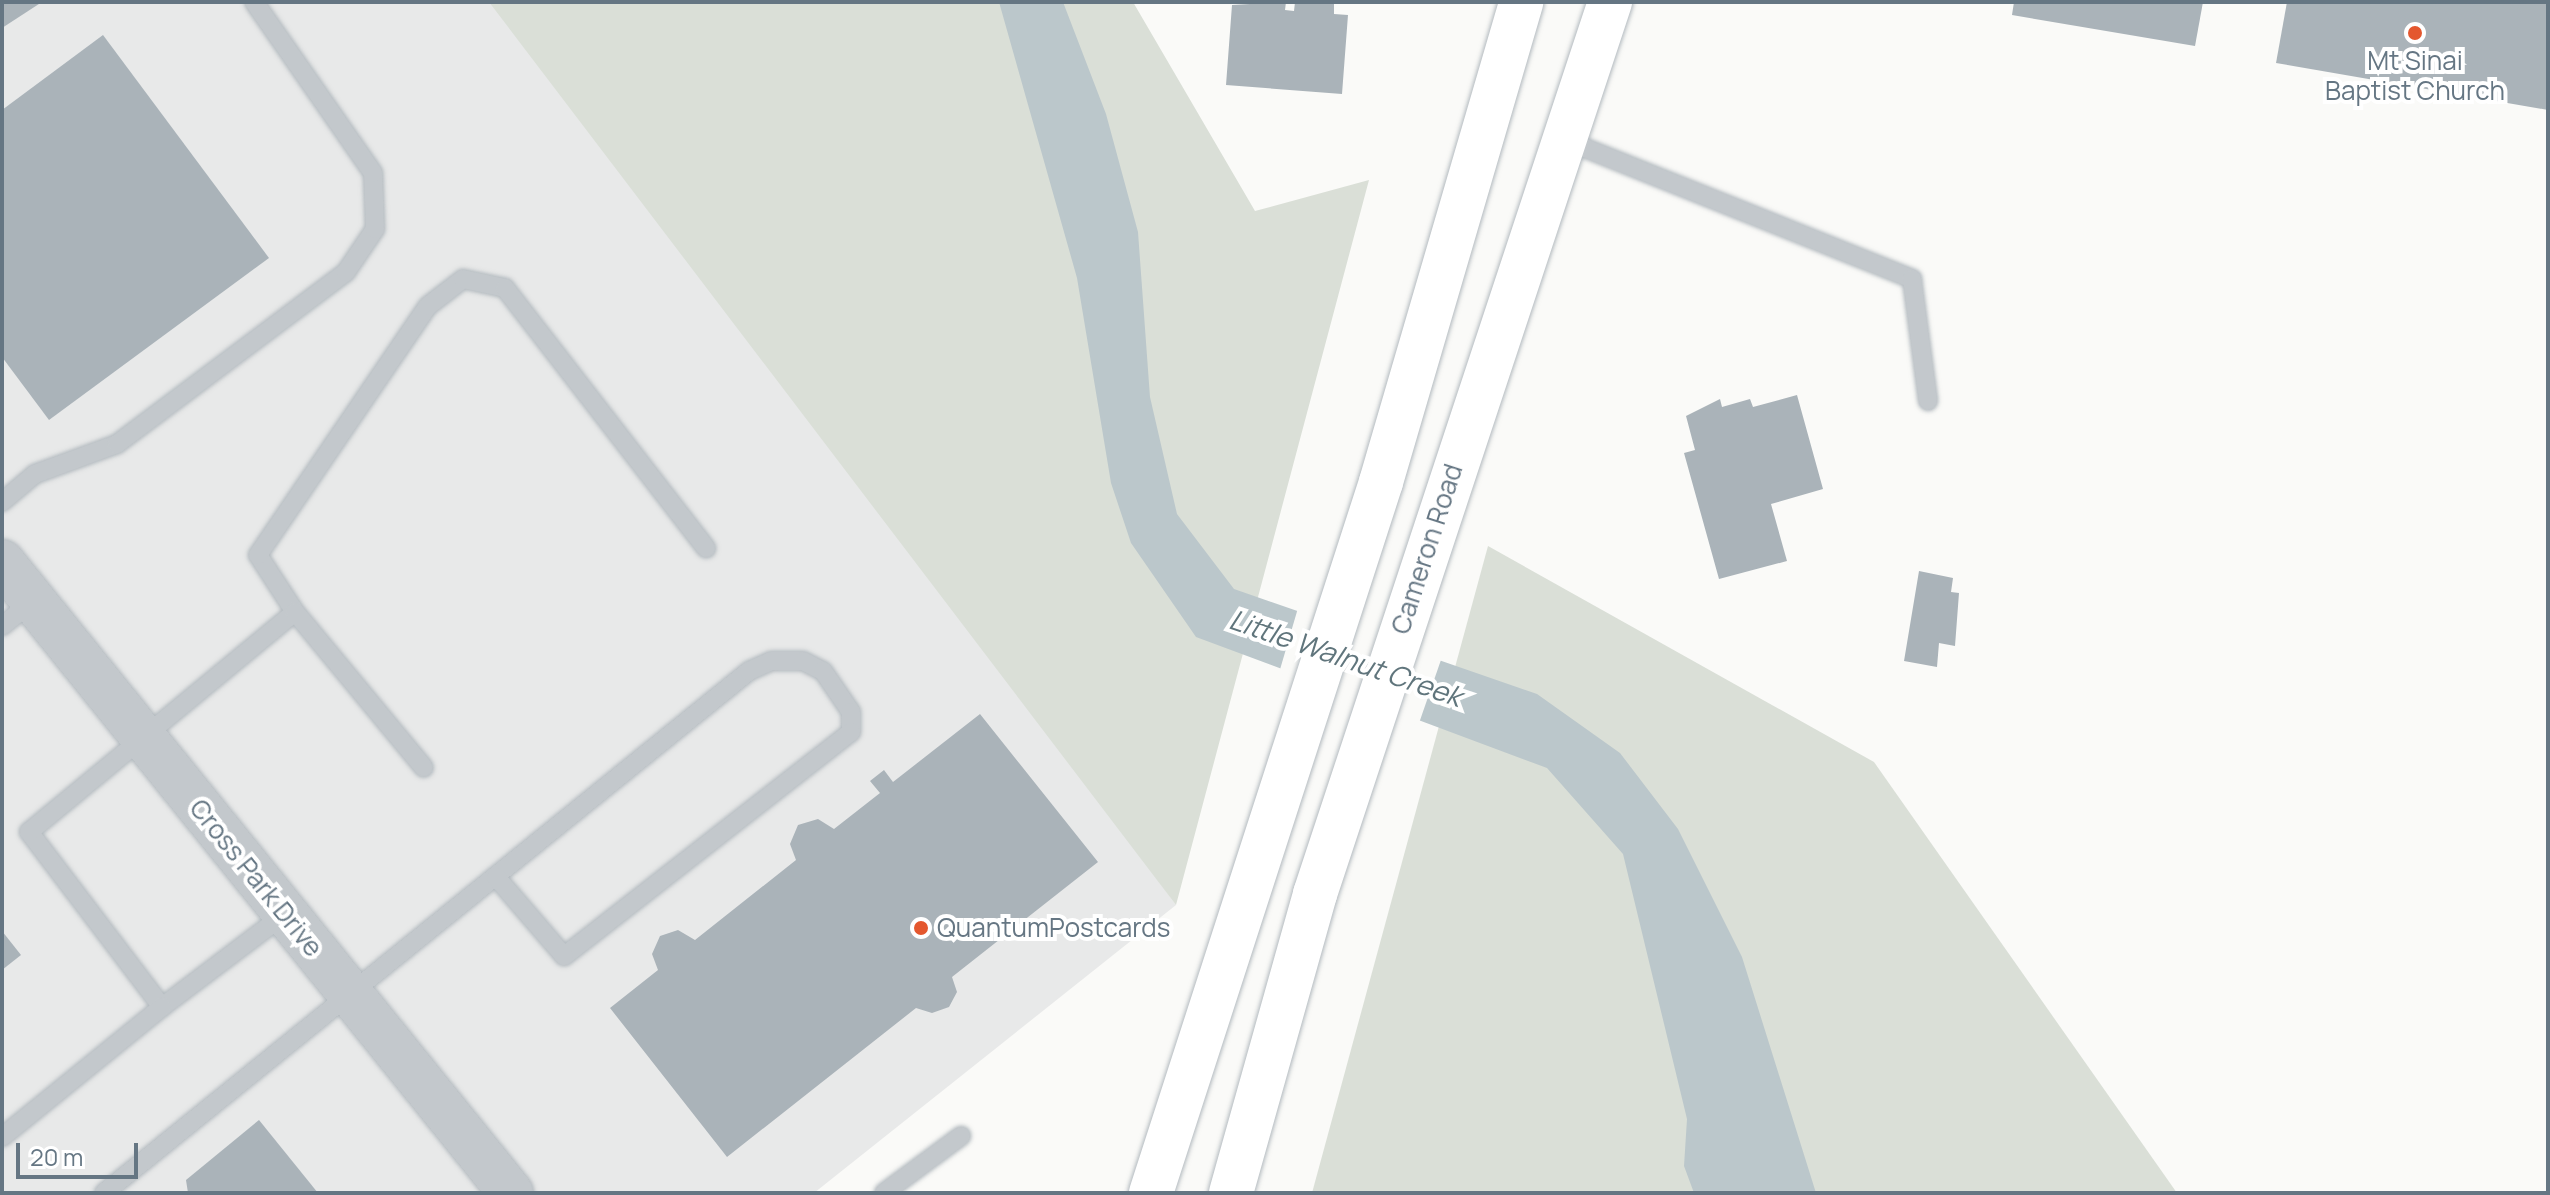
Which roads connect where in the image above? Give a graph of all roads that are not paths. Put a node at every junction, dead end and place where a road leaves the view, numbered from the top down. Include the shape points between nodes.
1 (254, 2) edge
2 (1521, 2) edge
3 (1610, 2) edge
4 (1565, 140) junction
5 (1928, 401) dead end
6 (2, 502) edge
7 (706, 548) dead end
8 (2, 562) edge
9 (295, 612) junction
10 (18, 614) edge
11 (145, 741) junction
12 (424, 768) dead end
13 (496, 877) junction
14 (285, 914) junction
15 (352, 995) junction
16 (162, 1007) junction
17 (961, 1136) dead end
18 (2, 1137) edge
19 (104, 1193) edge
20 (511, 1193) edge
21 (884, 1193) edge
22 (1151, 1193) edge
23 (1231, 1193) edge

1 - 6 lane via 373,173 375,229 346,272 117,444 35,474
2 - 22 main road via 1381,482
3 - 4 main road, Cameron Road
4 - 5 lane via 1912,279
4 - 23 main road, Cameron Road via 1315,894
7 - 9 lane via 505,288 463,279 428,306 258,555
8 - 10 street, Cross Park Drive
9 - 11 lane
9 - 12 lane
10 - 11 street, Cross Park Drive
11 - 14 street, Cross Park Drive
11 - 16 lane via 29,832
13 - 13 lane via 760,666 813,666 851,712 851,732 564,956
13 - 15 lane
14 - 15 street, Cross Park Drive
14 - 16 lane
15 - 19 lane
15 - 20 street, Cross Park Drive
16 - 18 lane
17 - 21 lane

